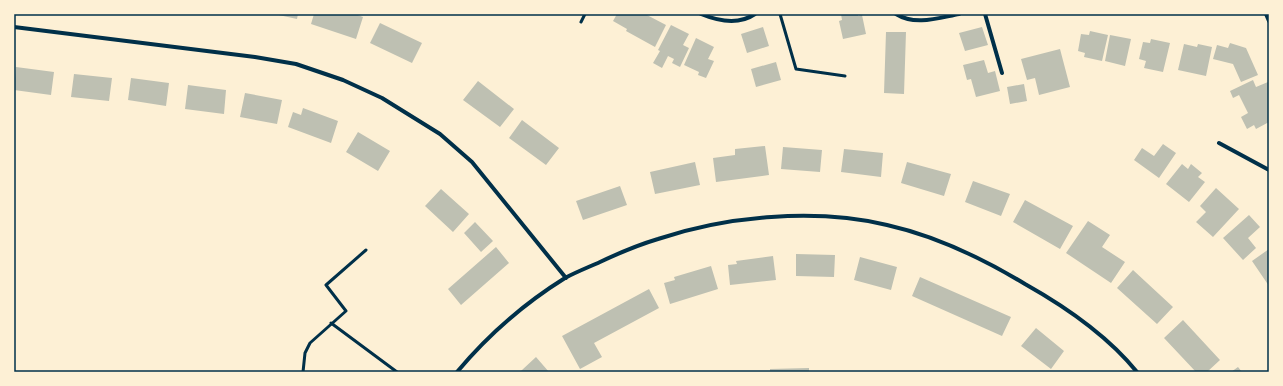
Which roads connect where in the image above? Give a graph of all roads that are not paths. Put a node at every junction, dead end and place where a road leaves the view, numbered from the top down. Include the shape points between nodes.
1 (585, 14) edge
2 (701, 14) edge
3 (755, 14) edge
4 (780, 14) edge
5 (896, 14) edge
6 (959, 14) edge
7 (985, 14) edge
8 (1266, 14) edge
9 (1269, 21) edge
10 (581, 22) dead end
11 (14, 27) edge
12 (1002, 73) dead end
13 (845, 76) dead end
14 (1219, 143) dead end
15 (1269, 170) edge
16 (366, 250) dead end
17 (566, 278) junction
18 (331, 323) junction
19 (303, 372) edge
20 (397, 372) edge
21 (457, 372) edge
22 (1137, 372) edge

1 - 10 lane
2 - 3 street via 726,21 739,20
4 - 13 lane via 796,69
5 - 6 street via 912,21
7 - 12 street
8 - 9 street
11 - 17 street via 255,56 296,64 343,80 382,98 440,134 472,162
14 - 15 street
16 - 18 lane via 326,285 346,311
17 - 21 street via 523,308
17 - 22 street via 644,243 716,224 806,215 886,224 960,250 1030,286 1067,309 1100,335
18 - 19 lane via 310,343 305,353
18 - 20 lane

